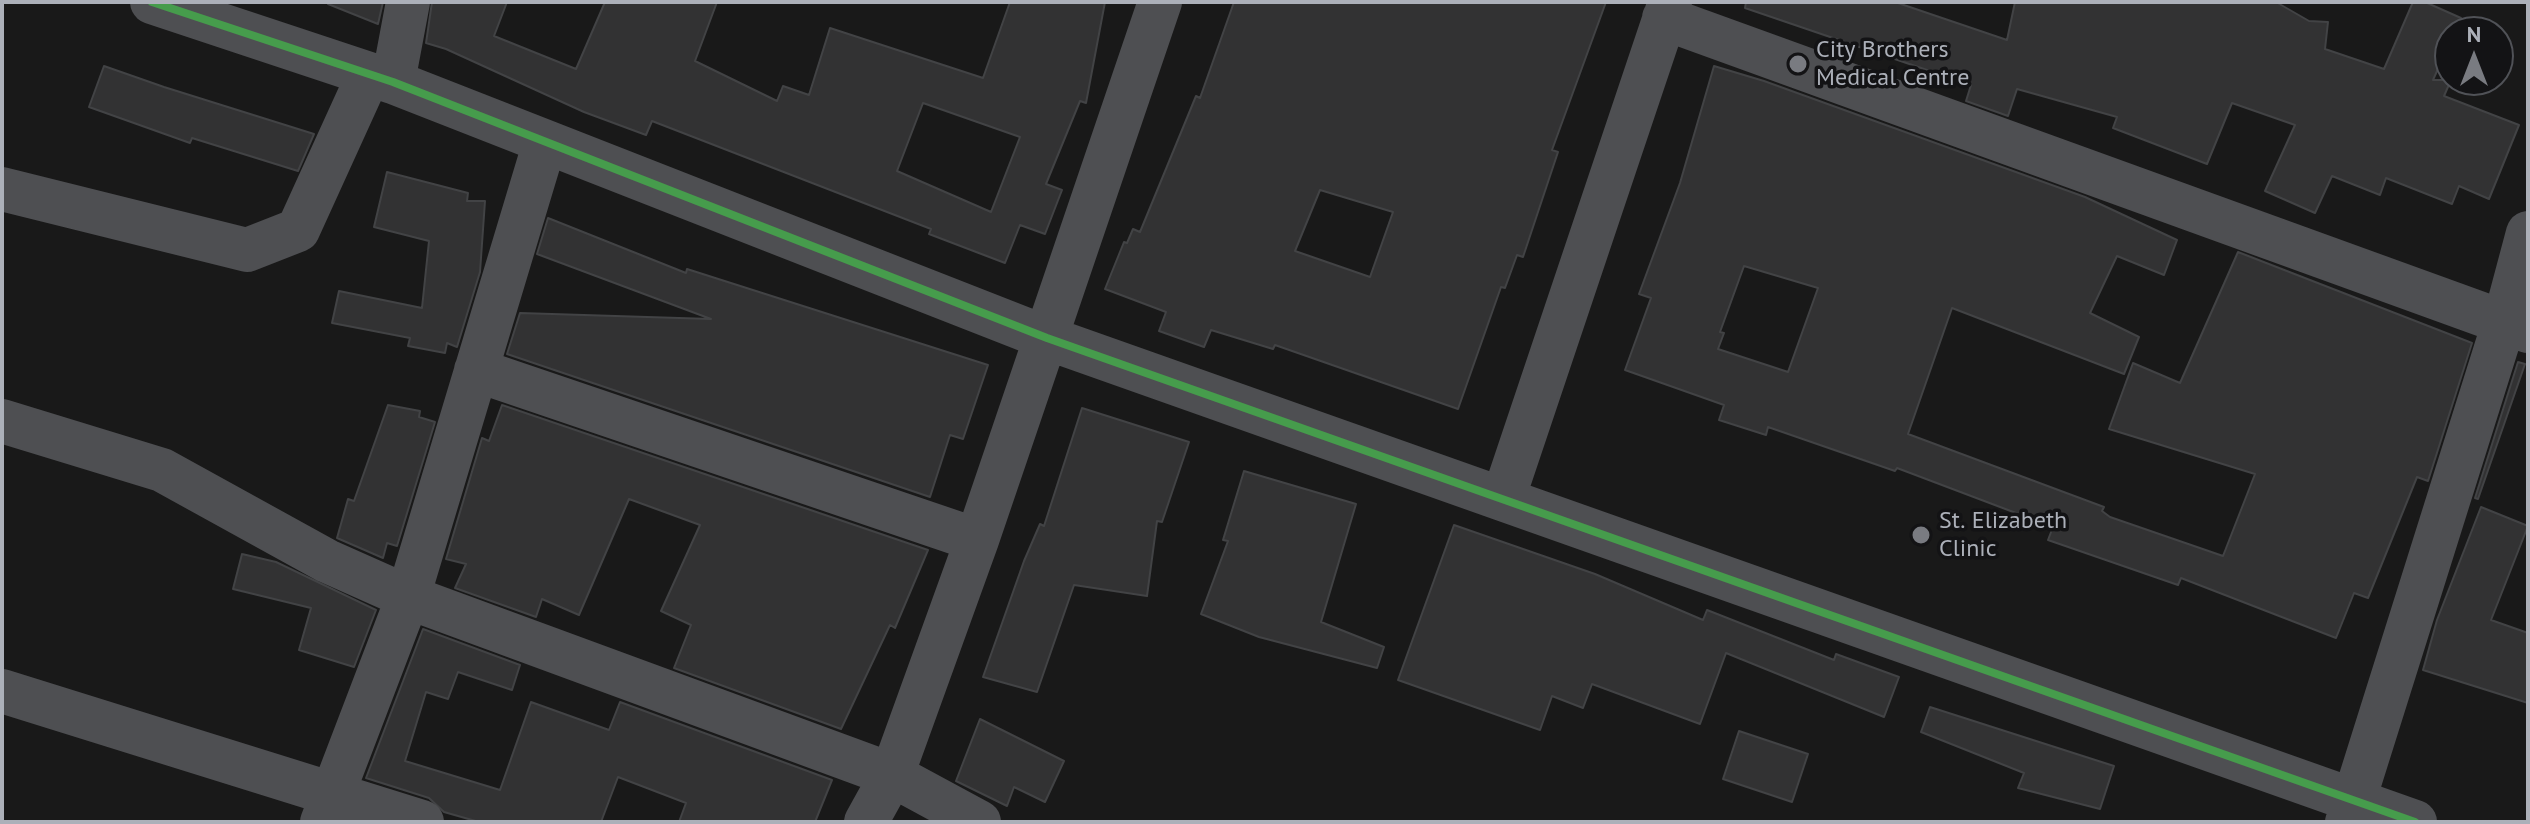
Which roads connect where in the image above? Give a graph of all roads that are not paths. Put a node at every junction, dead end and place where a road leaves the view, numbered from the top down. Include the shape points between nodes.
1 (152, 2) edge
2 (408, 2) edge
3 (1160, 2) edge
4 (1667, 10) edge
5 (381, 78) junction
6 (545, 142) junction
7 (2, 189) edge
8 (2528, 233) edge
9 (2516, 327) edge
10 (1047, 338) junction
11 (476, 370) junction
12 (2, 421) edge
13 (1503, 499) junction
14 (977, 540) junction
15 (408, 597) junction
16 (2, 691) edge
17 (892, 775) junction
18 (326, 808) edge
19 (2351, 811) edge
20 (422, 822) edge
21 (866, 822) edge
22 (979, 822) edge
23 (2415, 822) edge

1 - 5 street
2 - 5 street
3 - 10 street
4 - 9 street
4 - 13 street
5 - 6 street
5 - 7 street via 298,230 247,250
6 - 10 street
6 - 11 street
8 - 9 street
9 - 19 street
10 - 13 street
10 - 14 street
11 - 14 street
11 - 15 street
12 - 15 street via 162,470 327,561
13 - 19 street
14 - 17 street
15 - 17 street
15 - 18 street
16 - 18 street
17 - 21 street
17 - 22 street
18 - 20 street
19 - 23 street

